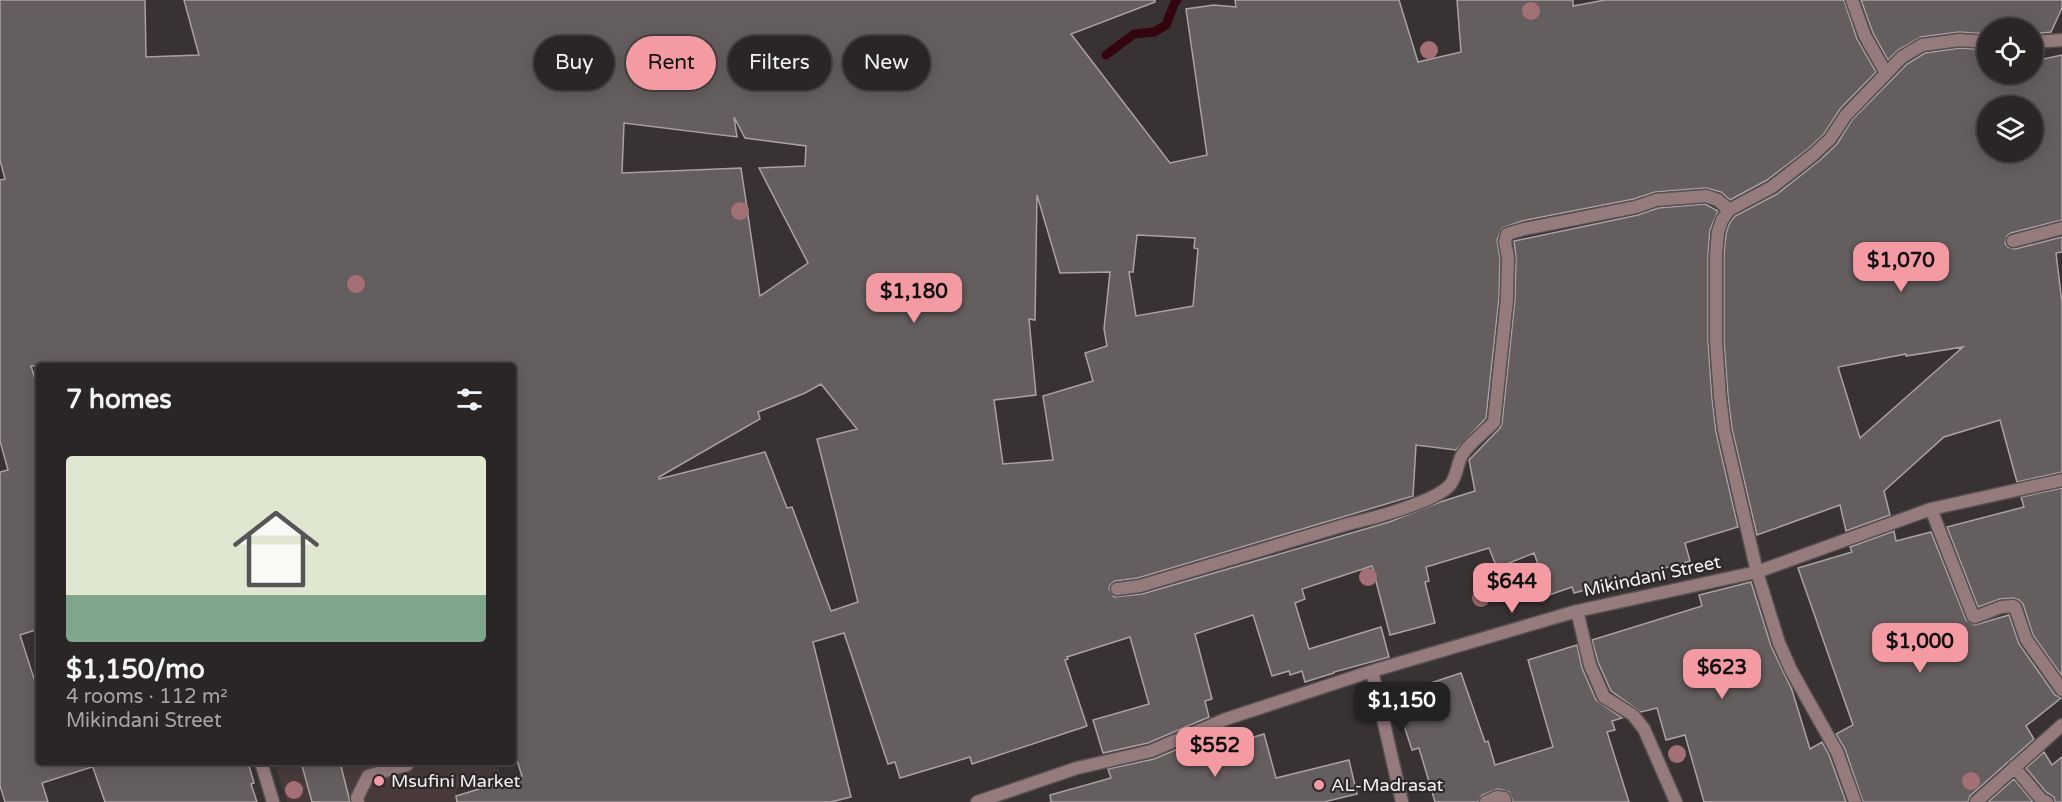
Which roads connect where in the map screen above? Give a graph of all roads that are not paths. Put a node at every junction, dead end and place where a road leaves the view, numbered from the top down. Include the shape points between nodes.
1 (1852, 0) edge
2 (2062, 40) edge
3 (1977, 41) edge
4 (2043, 41) edge
5 (1886, 73) junction
6 (1729, 210) junction
7 (2062, 228) edge
8 (2013, 241) dead end
9 (2062, 480) edge
10 (1931, 509) junction
11 (1757, 572) junction
12 (1116, 589) dead end
13 (1577, 611) junction
14 (1372, 671) junction
15 (2062, 690) edge
16 (2062, 725) edge
17 (262, 765) edge
18 (407, 765) dead end
19 (2014, 767) junction
20 (273, 802) edge
21 (358, 802) edge
22 (977, 802) edge
23 (1402, 802) edge
24 (1486, 802) edge
25 (1505, 802) edge
26 (1676, 802) edge
27 (1855, 802) edge
28 (1976, 802) edge
29 (2047, 802) edge

1 - 5 street
2 - 4 street
3 - 5 street via 1922,45
5 - 6 street via 1813,155 1772,187
6 - 11 street via 1718,232 1716,254 1719,388 1724,430
6 - 12 street via 1706,195 1656,200 1507,234 1507,298 1494,422 1461,456 1450,484 1430,498 1372,519 1140,586
7 - 8 street
9 - 10 street, Mikindani Street
10 - 11 street, Mikindani Street
10 - 15 street via 1973,615 2015,607 2026,639
11 - 13 street, Mikindani Street
11 - 27 street via 1779,643 1837,752
13 - 14 street, Mikindani Street
13 - 26 street via 1590,665 1604,697 1633,716 1644,729
14 - 22 street, Mikindani Street via 1226,719 1151,752 1077,768
14 - 23 street
16 - 19 street
17 - 20 street
18 - 21 street via 368,776
19 - 28 street
19 - 29 street
24 - 25 street via 1500,797

